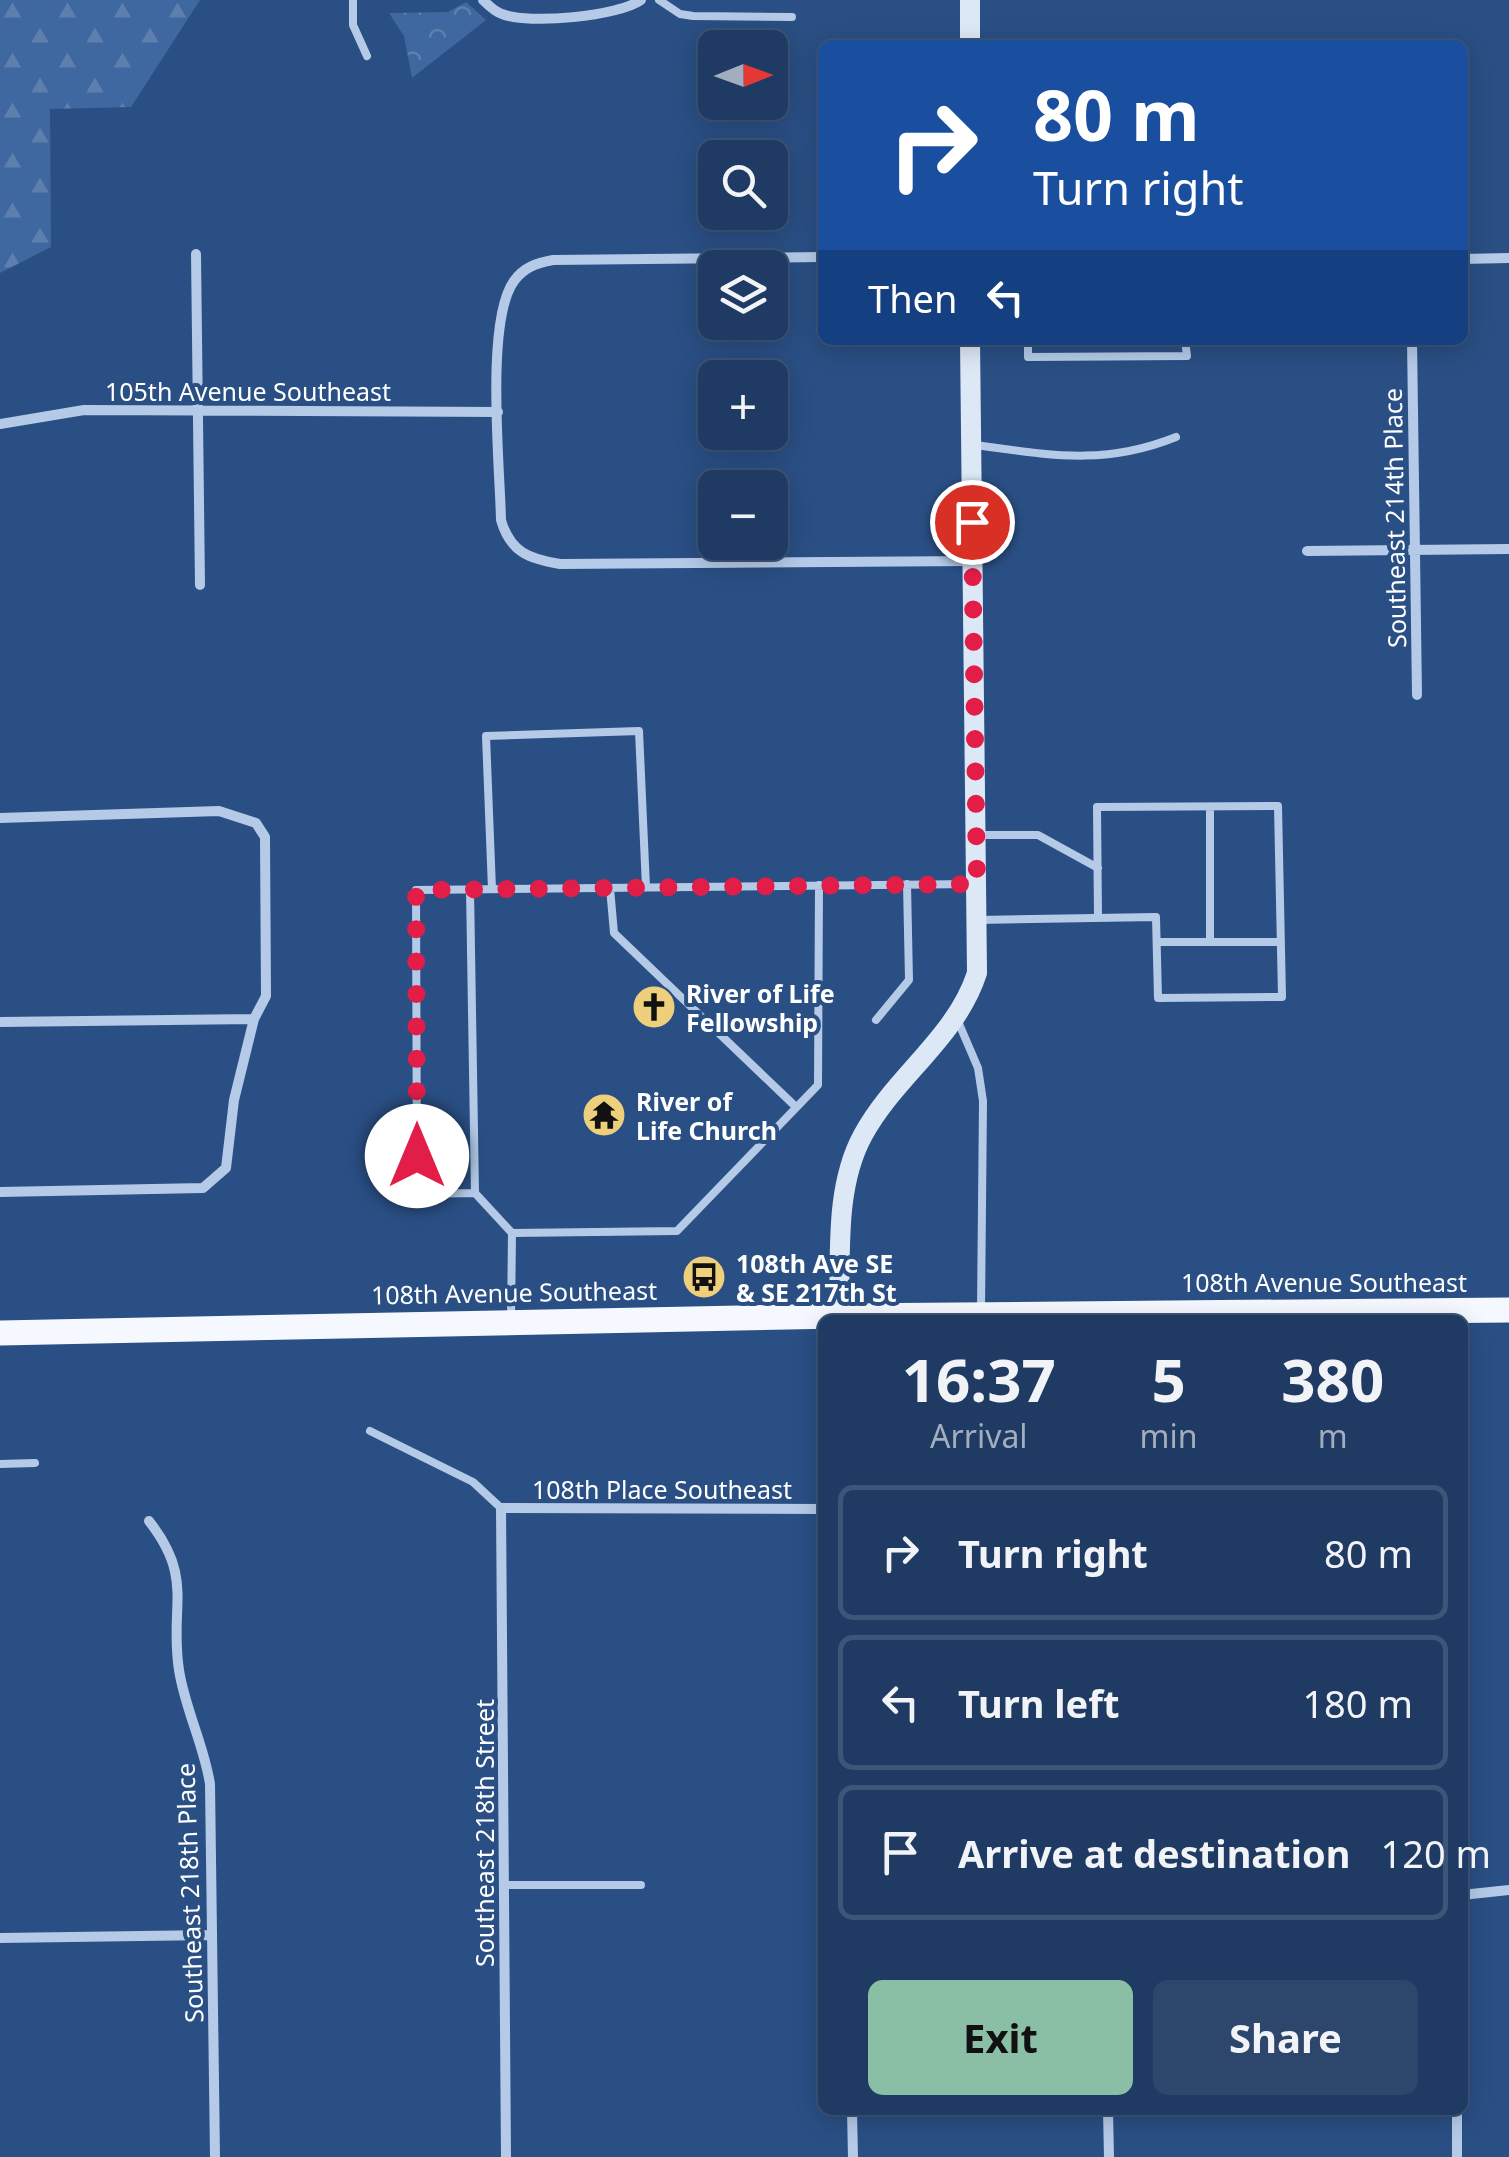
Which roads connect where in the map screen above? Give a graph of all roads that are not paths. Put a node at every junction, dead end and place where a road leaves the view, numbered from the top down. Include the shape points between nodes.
1 (352, 0) edge
2 (484, 0) edge
3 (641, 0) edge
4 (658, 0) edge
5 (970, 0) edge
6 (792, 17) dead end
7 (970, 40) edge
8 (367, 56) dead end
9 (196, 254) dead end
10 (818, 257) edge
11 (1509, 258) edge
12 (1468, 259) edge
13 (970, 345) edge
14 (1028, 345) edge
15 (1185, 345) edge
16 (1412, 345) edge
17 (200, 410) junction
18 (498, 412) junction
19 (0, 424) edge
20 (1176, 437) dead end
21 (971, 444) junction
22 (1413, 549) junction
23 (1509, 549) edge
24 (1306, 552) dead end
25 (972, 560) junction
26 (200, 585) dead end
27 (1417, 695) dead end
28 (1210, 807) junction
29 (0, 818) edge
30 (976, 835) junction
31 (1098, 868) junction
32 (907, 884) junction
33 (977, 884) junction
34 (818, 885) junction
35 (610, 888) junction
36 (646, 888) junction
37 (470, 889) junction
38 (492, 889) junction
39 (1098, 918) junction
40 (978, 920) junction
41 (1157, 942) junction
42 (1210, 942) junction
43 (1280, 942) junction
44 (956, 1018) junction
45 (254, 1020) junction
46 (876, 1020) dead end
47 (0, 1022) edge
48 (796, 1107) junction
49 (0, 1192) edge
50 (474, 1193) junction
51 (512, 1233) junction
52 (1509, 1310) edge
53 (980, 1314) junction
54 (839, 1315) edge
55 (945, 1315) edge
56 (818, 1318) edge
57 (512, 1322) junction
58 (0, 1333) edge
59 (370, 1431) dead end
60 (35, 1463) dead end
61 (0, 1464) edge
62 (501, 1508) junction
63 (818, 1509) edge
64 (149, 1521) dead end
65 (504, 1885) junction
66 (642, 1885) dead end
67 (1509, 1890) edge
68 (1468, 1894) edge
69 (212, 1935) junction
70 (0, 1938) edge
71 (852, 2115) edge
72 (1108, 2115) edge
73 (1457, 2115) edge
74 (215, 2157) edge
75 (506, 2157) edge
76 (852, 2157) edge
77 (1109, 2157) edge
78 (1457, 2157) edge

1 - 8 lane via 353,25
2 - 3 street via 521,18 618,12
4 - 6 lane via 680,14
5 - 7 street
9 - 17 street
10 - 18 street via 532,264 514,281 499,322
11 - 12 street
13 - 21 street
14 - 15 lane via 1028,357 1187,356
16 - 22 street, Southeast 214th Place
17 - 18 street, 105th Avenue Southeast
17 - 19 street, 105th Avenue Southeast via 84,410
17 - 26 street
18 - 25 street via 501,520 519,552 560,564
20 - 21 lane via 1094,458
21 - 25 street
22 - 23 street
22 - 24 street
22 - 27 street, Southeast 214th Place
25 - 30 street
28 - 31 lane via 1097,808
28 - 42 lane
28 - 43 lane via 1278,806
29 - 45 street via 219,811 256,823 266,837 266,996
30 - 31 lane via 1038,835
30 - 33 street
31 - 39 lane
32 - 33 lane
32 - 34 lane
32 - 46 lane via 909,980
33 - 40 street
34 - 36 lane
34 - 48 lane via 820,1070 818,1085
35 - 36 lane
35 - 38 lane
35 - 48 lane via 614,933
36 - 38 lane via 639,731 486,736
37 - 38 lane
37 - 50 lane
37 - 50 lane via 416,890 417,1194
39 - 40 lane
39 - 41 lane via 1156,917
40 - 44 street via 977,973
41 - 42 lane
41 - 43 lane via 1158,998 1282,997
42 - 43 lane
44 - 53 lane via 978,1068 983,1101
44 - 54 street via 863,1133 850,1164
45 - 47 street
45 - 49 street via 226,1168 215,1182 203,1188
48 - 51 lane via 678,1232
50 - 51 lane
51 - 57 lane
52 - 53 main road, 108th Avenue Southeast
53 - 55 main road, 108th Avenue Southeast
56 - 57 main road, 108th Avenue Southeast
57 - 58 main road, 108th Avenue Southeast
59 - 62 lane via 473,1482
60 - 61 lane
62 - 63 street, 108th Place Southeast
62 - 65 street, Southeast 218th Street
64 - 69 street, Southeast 218th Place via 179,1572 180,1672 210,1784
65 - 66 lane
65 - 75 street, Southeast 218th Street
67 - 68 street
69 - 70 street
69 - 74 street, Southeast 218th Place
71 - 76 street
72 - 77 street
73 - 78 street

